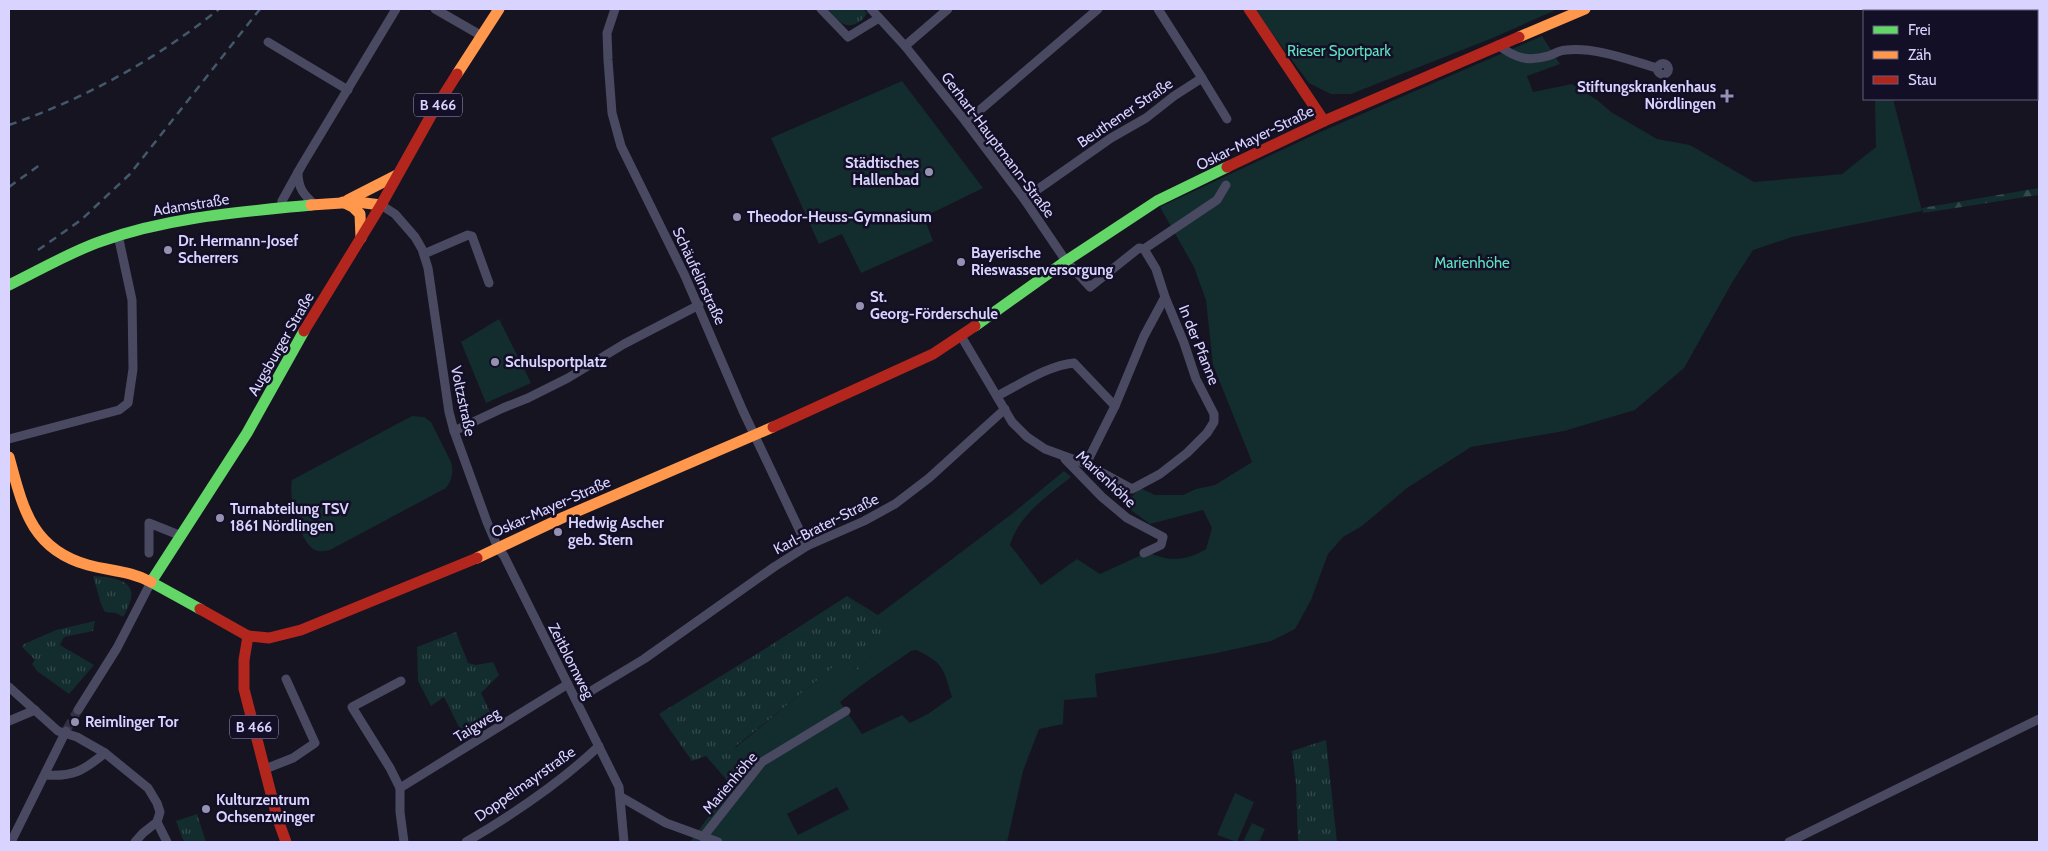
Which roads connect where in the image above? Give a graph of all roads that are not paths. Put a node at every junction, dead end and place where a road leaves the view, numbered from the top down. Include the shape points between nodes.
1 (396, 9) edge
2 (435, 9) edge
3 (499, 9) edge
4 (616, 9) edge
5 (821, 9) edge
6 (872, 9) edge
7 (948, 9) edge
8 (1098, 9) edge
9 (1158, 9) edge
10 (1249, 9) edge
11 (1585, 9) edge
12 (879, 18) junction
13 (482, 36) junction
14 (268, 42) dead end
15 (1498, 45) junction
16 (905, 46) junction
17 (1657, 68) dead end
18 (1202, 78) junction
19 (348, 90) junction
20 (1227, 119) dead end
21 (1324, 121) junction
22 (966, 122) junction
23 (298, 172) junction
24 (397, 175) junction
25 (1226, 185) dead end
26 (1024, 198) junction
27 (343, 202) junction
28 (315, 205) junction
29 (381, 205) junction
30 (281, 208) junction
31 (118, 235) junction
32 (361, 238) junction
33 (1144, 249) junction
34 (424, 254) junction
35 (1066, 261) junction
36 (11, 282) edge
37 (489, 283) dead end
38 (1165, 297) junction
39 (699, 305) junction
40 (961, 336) junction
41 (997, 396) junction
42 (1115, 406) junction
43 (1005, 409) junction
44 (454, 431) junction
45 (754, 435) junction
46 (9, 439) edge
47 (1061, 455) junction
48 (9, 461) edge
49 (1086, 464) junction
50 (179, 535) junction
51 (807, 546) junction
52 (498, 548) junction
53 (149, 553) dead end
54 (1144, 553) dead end
55 (151, 582) junction
56 (248, 636) junction
57 (286, 679) dead end
58 (401, 681) dead end
59 (568, 684) junction
60 (9, 687) edge
61 (576, 700) junction
62 (35, 710) junction
63 (78, 710) tunnel mouth
64 (846, 711) dead end
65 (2039, 719) edge
66 (9, 721) edge
67 (65, 732) junction
68 (599, 746) junction
69 (105, 753) junction
70 (265, 769) junction
71 (45, 775) junction
72 (400, 788) junction
73 (621, 797) junction
74 (157, 822) junction
75 (702, 837) junction
76 (11, 842) edge
77 (135, 842) edge
78 (167, 842) edge
79 (286, 842) edge
80 (404, 842) edge
81 (466, 842) edge
82 (624, 842) edge
83 (718, 842) edge
84 (1789, 842) edge

1 - 19 street
2 - 13 street
3 - 13 main road, Augsburger Straße / B 466
4 - 39 street, Schäufelinstraße via 607,33 612,113 623,151
5 - 12 street via 848,37
6 - 12 street, Gerhart-Hauptmann-Straße
7 - 16 street
8 - 22 street
9 - 18 street
10 - 21 main road
11 - 15 main road, Oskar-Mayer-Straße
12 - 16 street, Gerhart-Hauptmann-Straße
13 - 24 main road, Augsburger Straße / B 466
14 - 19 street
15 - 17 street via 1521,59 1566,50 1596,52
15 - 21 main road, Oskar-Mayer-Straße
16 - 22 street, Gerhart-Hauptmann-Straße
18 - 20 street
18 - 26 street, Beuthener Straße
19 - 23 street
21 - 35 main road, Oskar-Mayer-Straße via 1157,201
22 - 26 street, Gerhart-Hauptmann-Straße
23 - 28 street via 300,191
23 - 30 street
24 - 27 main road
24 - 29 main road, Augsburger Straße / B 466
25 - 33 street via 1216,200
26 - 35 street, Gerhart-Hauptmann-Straße
27 - 28 main road, Adamstraße
27 - 29 main road, Adamstraße
27 - 32 main road via 360,214
28 - 30 main road, Adamstraße
29 - 32 main road, Augsburger Straße
29 - 34 street, Voltzstraße via 403,223
30 - 31 main road, Adamstraße via 182,221
31 - 36 main road, Adamstraße
31 - 46 street via 132,300 133,369 128,404 119,410
32 - 50 main road, Augsburger Straße via 247,433
33 - 35 street via 1139,248 1090,287
33 - 38 street, In der Pfanne via 1156,270
34 - 37 street via 472,236
34 - 44 street, Voltzstraße
35 - 40 main road, Oskar-Mayer-Straße
38 - 42 street, In der Pfanne via 1144,336
38 - 49 street, In der Pfanne via 1196,379 1214,414 1214,422 1180,458 1160,474 1132,489
39 - 44 street via 568,378
39 - 45 street, Schäufelinstraße
40 - 41 street, In der Pfanne
40 - 45 main road, Oskar-Mayer-Straße via 933,354
41 - 42 street via 1030,379 1074,363
41 - 43 street, In der Pfanne
42 - 49 street, In der Pfanne
43 - 47 street, In der Pfanne via 1012,422 1027,437
43 - 51 street, Karl-Brater-Straße via 929,478 895,504
44 - 52 street, Voltzstraße
45 - 51 street, Schäufelinstraße
45 - 52 main road, Oskar-Mayer-Straße
47 - 49 street, In der Pfanne
47 - 54 street, Marienhöhe via 1127,518 1163,537 1161,545
48 - 55 main road, Oskar-Mayer-Straße via 24,513 46,543 61,555 88,565 126,571
50 - 53 street via 149,523
50 - 55 main road, Augsburger Straße
51 - 61 street, Karl-Brater-Straße via 644,659
52 - 56 main road, Oskar-Mayer-Straße via 301,630 280,636
52 - 59 street, Zeitblomweg
55 - 56 main road, Oskar-Mayer-Straße
55 - 63 street, Augsburger Straße via 130,625
56 - 70 main road, B 466 via 244,688
57 - 70 street via 315,743 293,758
58 - 72 street via 352,707
59 - 61 street, Zeitblomweg
59 - 72 street, Taigweg
60 - 62 street
61 - 68 street, Zeitblomweg
62 - 66 street
62 - 67 street
64 - 75 street, Marienhöhe via 762,762
65 - 84 street
67 - 69 street
67 - 71 street
68 - 73 street, Zeitblomweg
68 - 81 street, Doppelmayrstraße via 559,780
69 - 71 street via 70,775
69 - 74 street via 148,788 160,812
70 - 79 main road, B 466
71 - 76 street
72 - 80 street
73 - 75 street via 666,823
73 - 82 street, Zeitblomweg
74 - 77 street
74 - 78 street
75 - 83 street, Marienhöhe

